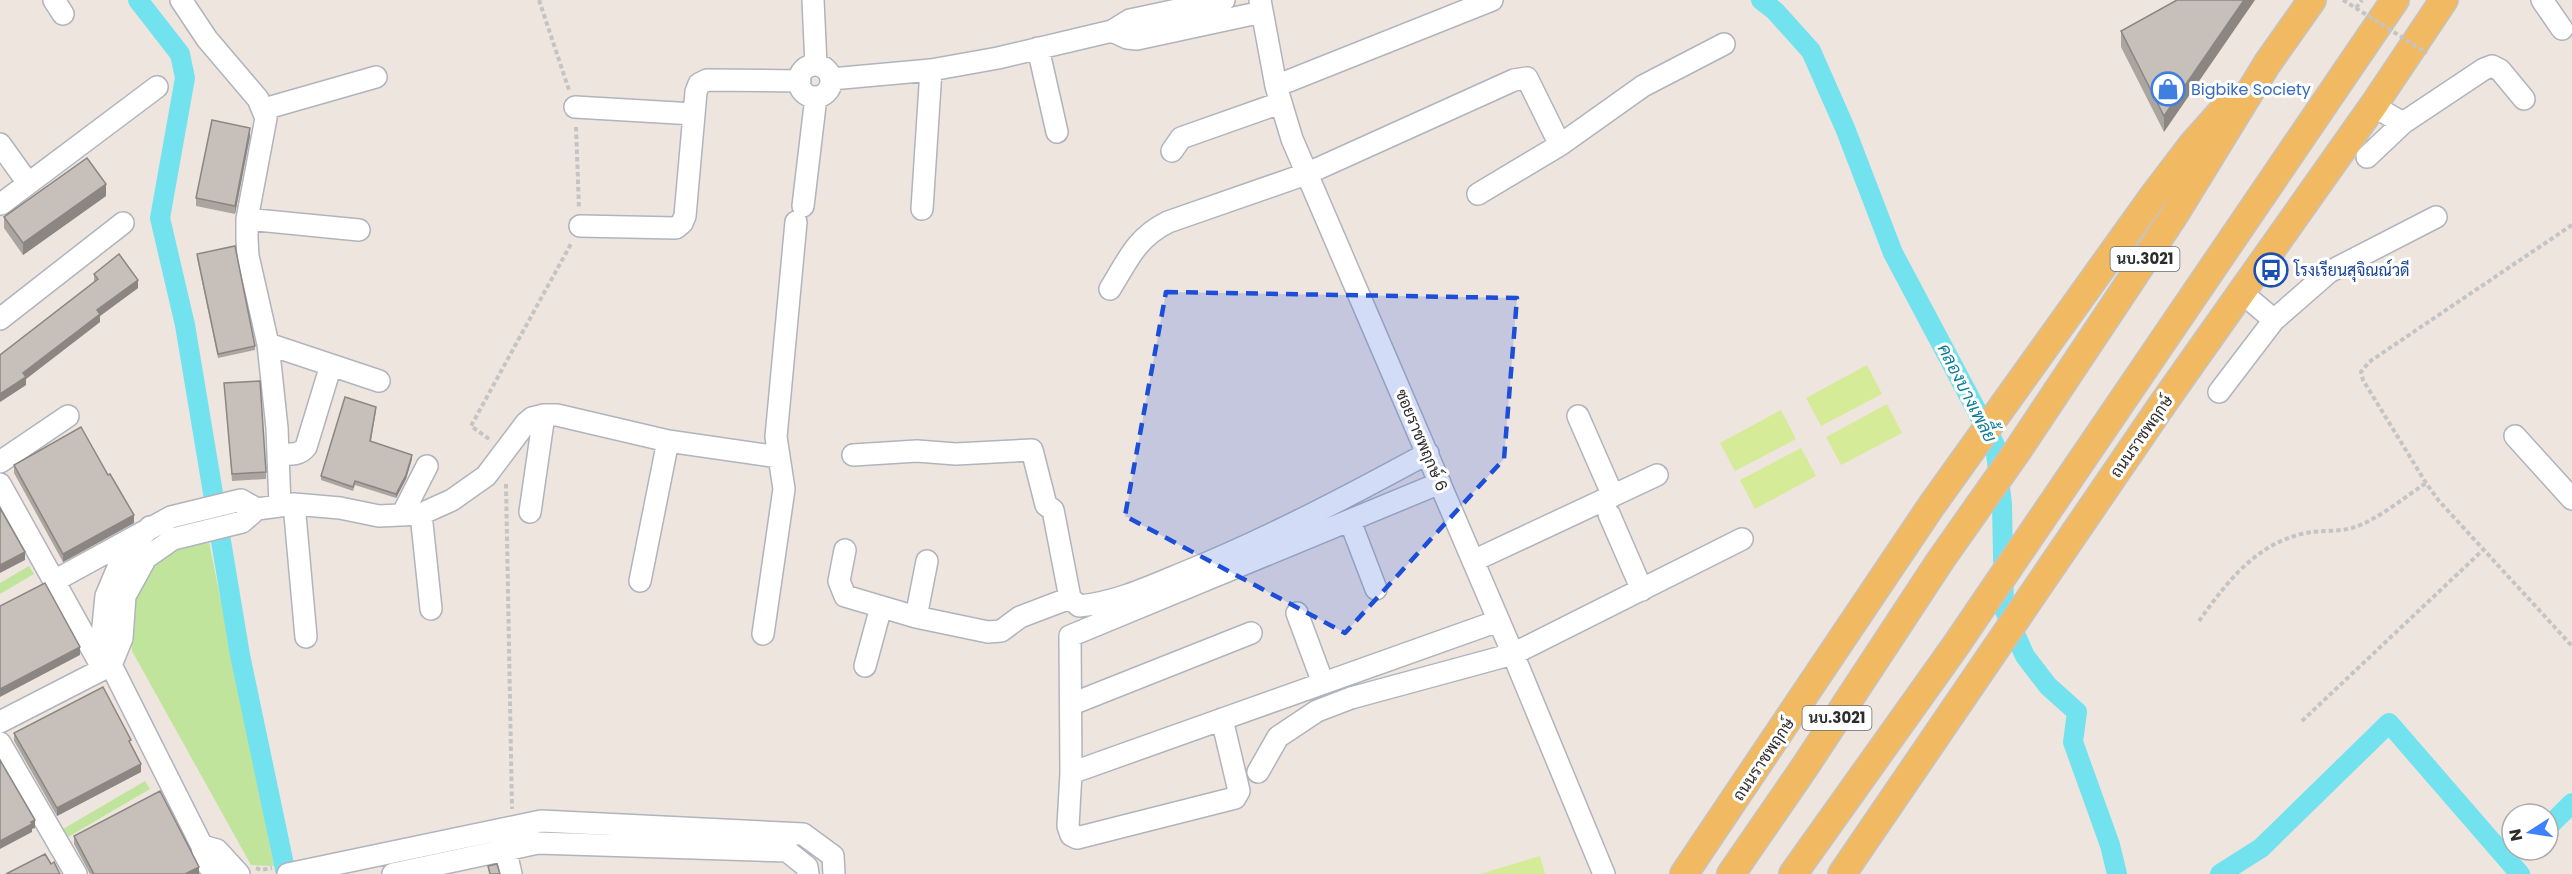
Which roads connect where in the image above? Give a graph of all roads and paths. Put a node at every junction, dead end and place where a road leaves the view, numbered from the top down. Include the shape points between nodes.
1 (181, 0) edge
2 (813, 0) edge
3 (1224, 0) edge
4 (1492, 0) edge
5 (2312, 0) edge
6 (2343, 0) edge
7 (2362, 0) edge
8 (2395, 0) edge
9 (2444, 0) edge
10 (2542, 0) edge
11 (1261, 6) edge
12 (2356, 8) junction
13 (2562, 29) dead end
14 (1112, 31) junction
15 (1724, 44) dead end
16 (1038, 48) junction
17 (2427, 53) dead end
18 (2267, 64) junction
19 (931, 70) junction
20 (824, 72) junction
21 (376, 77) dead end
22 (800, 81) junction
23 (157, 87) dead end
24 (1278, 95) junction
25 (816, 97) junction
26 (2524, 99) dead end
27 (2373, 106) junction
28 (575, 107) dead end
29 (264, 109) junction
30 (694, 114) junction
31 (2403, 123) junction
32 (1058, 132) dead end
33 (0, 144) edge
34 (1560, 145) junction
35 (1172, 152) dead end
36 (2367, 157) dead end
37 (1306, 174) junction
38 (28, 183) junction
39 (1478, 194) dead end
40 (1, 204) edge
41 (922, 209) dead end
42 (2436, 217) dead end
43 (247, 219) junction
44 (123, 223) dead end
45 (2572, 225) edge
46 (580, 226) dead end
47 (359, 230) dead end
48 (1110, 289) dead end
49 (2241, 292) junction
50 (0, 320) edge
51 (2274, 320) junction
52 (268, 344) junction
53 (331, 365) junction
54 (379, 381) dead end
55 (2219, 392) dead end
56 (544, 415) junction
57 (68, 416) dead end
58 (1578, 416) dead end
59 (2515, 436) dead end
60 (668, 441) junction
61 (1428, 453) junction
62 (279, 454) junction
63 (853, 455) dead end
64 (779, 457) junction
65 (0, 462) edge
66 (427, 466) dead end
67 (1657, 475) dead end
68 (1440, 483) junction
69 (2426, 483) junction
70 (0, 484) edge
71 (2572, 499) edge
72 (287, 505) junction
73 (1611, 505) junction
74 (247, 511) junction
75 (530, 512) dead end
76 (412, 514) junction
77 (1350, 521) junction
78 (150, 527) junction
79 (1742, 539) dead end
80 (2484, 549) junction
81 (845, 550) dead end
82 (927, 561) dead end
83 (1473, 561) junction
84 (54, 581) junction
85 (639, 581) dead end
86 (1376, 589) dead end
87 (1642, 590) junction
88 (1070, 598) junction
89 (881, 607) junction
90 (431, 609) dead end
91 (1297, 613) dead end
92 (916, 617) junction
93 (1498, 621) junction
94 (2199, 621) dead end
95 (1251, 633) dead end
96 (764, 634) dead end
97 (306, 637) dead end
98 (2572, 646) edge
99 (1514, 654) junction
100 (865, 666) dead end
101 (107, 667) junction
102 (1323, 683) junction
103 (1072, 704) junction
104 (1222, 719) junction
105 (2302, 721) dead end
106 (0, 722) edge
107 (0, 743) edge
108 (1258, 772) dead end
109 (1071, 773) junction
110 (501, 829) junction
111 (477, 834) junction
112 (202, 846) junction
113 (506, 851) junction
114 (484, 865) edge
115 (76, 874) edge
116 (215, 874) edge
117 (239, 874) edge
118 (288, 874) edge
119 (393, 874) edge
120 (511, 874) edge
121 (807, 874) edge
122 (834, 874) edge
123 (1604, 874) edge
124 (1684, 874) edge
125 (1731, 874) edge
126 (1794, 874) edge
127 (1842, 874) edge

1 - 29 street
2 - 20 street
3 - 14 street via 1130,20
4 - 24 street
5 - 18 main road, ถนนราชพฤกษ์ / นบ.3021
6 - 12 path, bridge
7 - 12 path
8 - 126 main road, นบ.3021 via 1954,648
9 - 27 main road, ถนนราชพฤกษ์
10 - 13 street
11 - 14 street via 1137,39
11 - 24 street, ซอยราชพฤกษ์ 6
12 - 17 path, bridge
14 - 16 street
15 - 34 street via 1643,86
16 - 19 street
16 - 32 street
18 - 124 main road, ถนนราชพฤกษ์ / นบ.3021 via 2192,146 2013,389
18 - 125 main road, ถนนราชพฤกษ์ / นบ.3021 via 2175,214
19 - 20 street
19 - 41 street
20 - 22 street via 805,69
20 - 25 street via 827,91
21 - 29 street
22 - 25 street via 804,93
22 - 30 street via 707,80 699,84
23 - 38 street
24 - 35 street via 1181,138
24 - 37 street, ซอยราชพฤกษ์ 6
25 - 64 street via 799,214 776,437
26 - 31 street via 2492,66
27 - 31 street
27 - 49 main road, ถนนราชพฤกษ์
28 - 30 street
29 - 43 street via 266,127
30 - 46 street via 682,223 668,229
31 - 36 street
33 - 38 street
34 - 37 street via 1527,78 1520,78
34 - 39 street
37 - 48 street via 1150,231
37 - 61 street, ซอยราชพฤกษ์ 6
38 - 40 street
42 - 51 street via 2329,272
43 - 47 street
43 - 52 street via 248,256
44 - 50 street
45 - 69 path via 2363,367 2363,380
49 - 51 street
49 - 127 main road, ถนนราชพฤกษ์
51 - 55 street
52 - 53 street
52 - 62 street
53 - 54 street
53 - 62 street via 306,447 296,454
56 - 60 street
56 - 75 street
56 - 76 street via 526,423 478,482 452,500
57 - 65 street
58 - 73 street
59 - 71 street
60 - 64 street
60 - 85 street
61 - 68 street, ซอยราชพฤกษ์ 6
61 - 88 street via 1326,508 1152,586 1084,606 1077,606
62 - 72 street
63 - 88 street via 1032,450 1046,505 1053,510
64 - 96 street via 784,489
66 - 76 street
67 - 73 street
68 - 77 street
68 - 83 street, ซอยราชพฤกษ์ 6
69 - 80 path
69 - 94 path via 2351,528 2306,533 2266,549 2245,562
70 - 84 street
72 - 74 street
72 - 76 street via 340,508 379,516
72 - 97 street
73 - 83 street
73 - 87 street
74 - 78 street via 171,517
74 - 101 street via 173,539 146,558 124,596 122,638
76 - 90 street
77 - 86 street
77 - 103 street via 1070,636
78 - 84 street
78 - 101 street via 122,558 106,596 102,636
79 - 87 street
80 - 98 path
80 - 105 path
81 - 89 street via 839,581 845,596
82 - 92 street
83 - 93 street, ซอยราชพฤกษ์ 6
84 - 101 street
87 - 99 street
88 - 92 street via 1026,614 1001,631 988,632
89 - 92 street
89 - 100 street
91 - 102 street
93 - 99 street, ซอยราชพฤกษ์ 6
93 - 102 street
95 - 103 street
99 - 108 street via 1351,698 1317,711 1278,737
99 - 123 street, ซอยราชพฤกษ์ 6
101 - 106 street
101 - 112 street
102 - 104 street
103 - 109 street
104 - 109 street
104 - 109 street via 1239,791 1235,798 1077,838 1068,826
107 - 115 street
110 - 111 street
110 - 113 street
110 - 122 street via 541,821 803,834 833,856
111 - 114 street
111 - 118 street
112 - 116 street via 204,860
112 - 117 street via 217,850
113 - 114 street
113 - 120 street
113 - 121 street via 538,843 787,851 807,867
114 - 119 street

